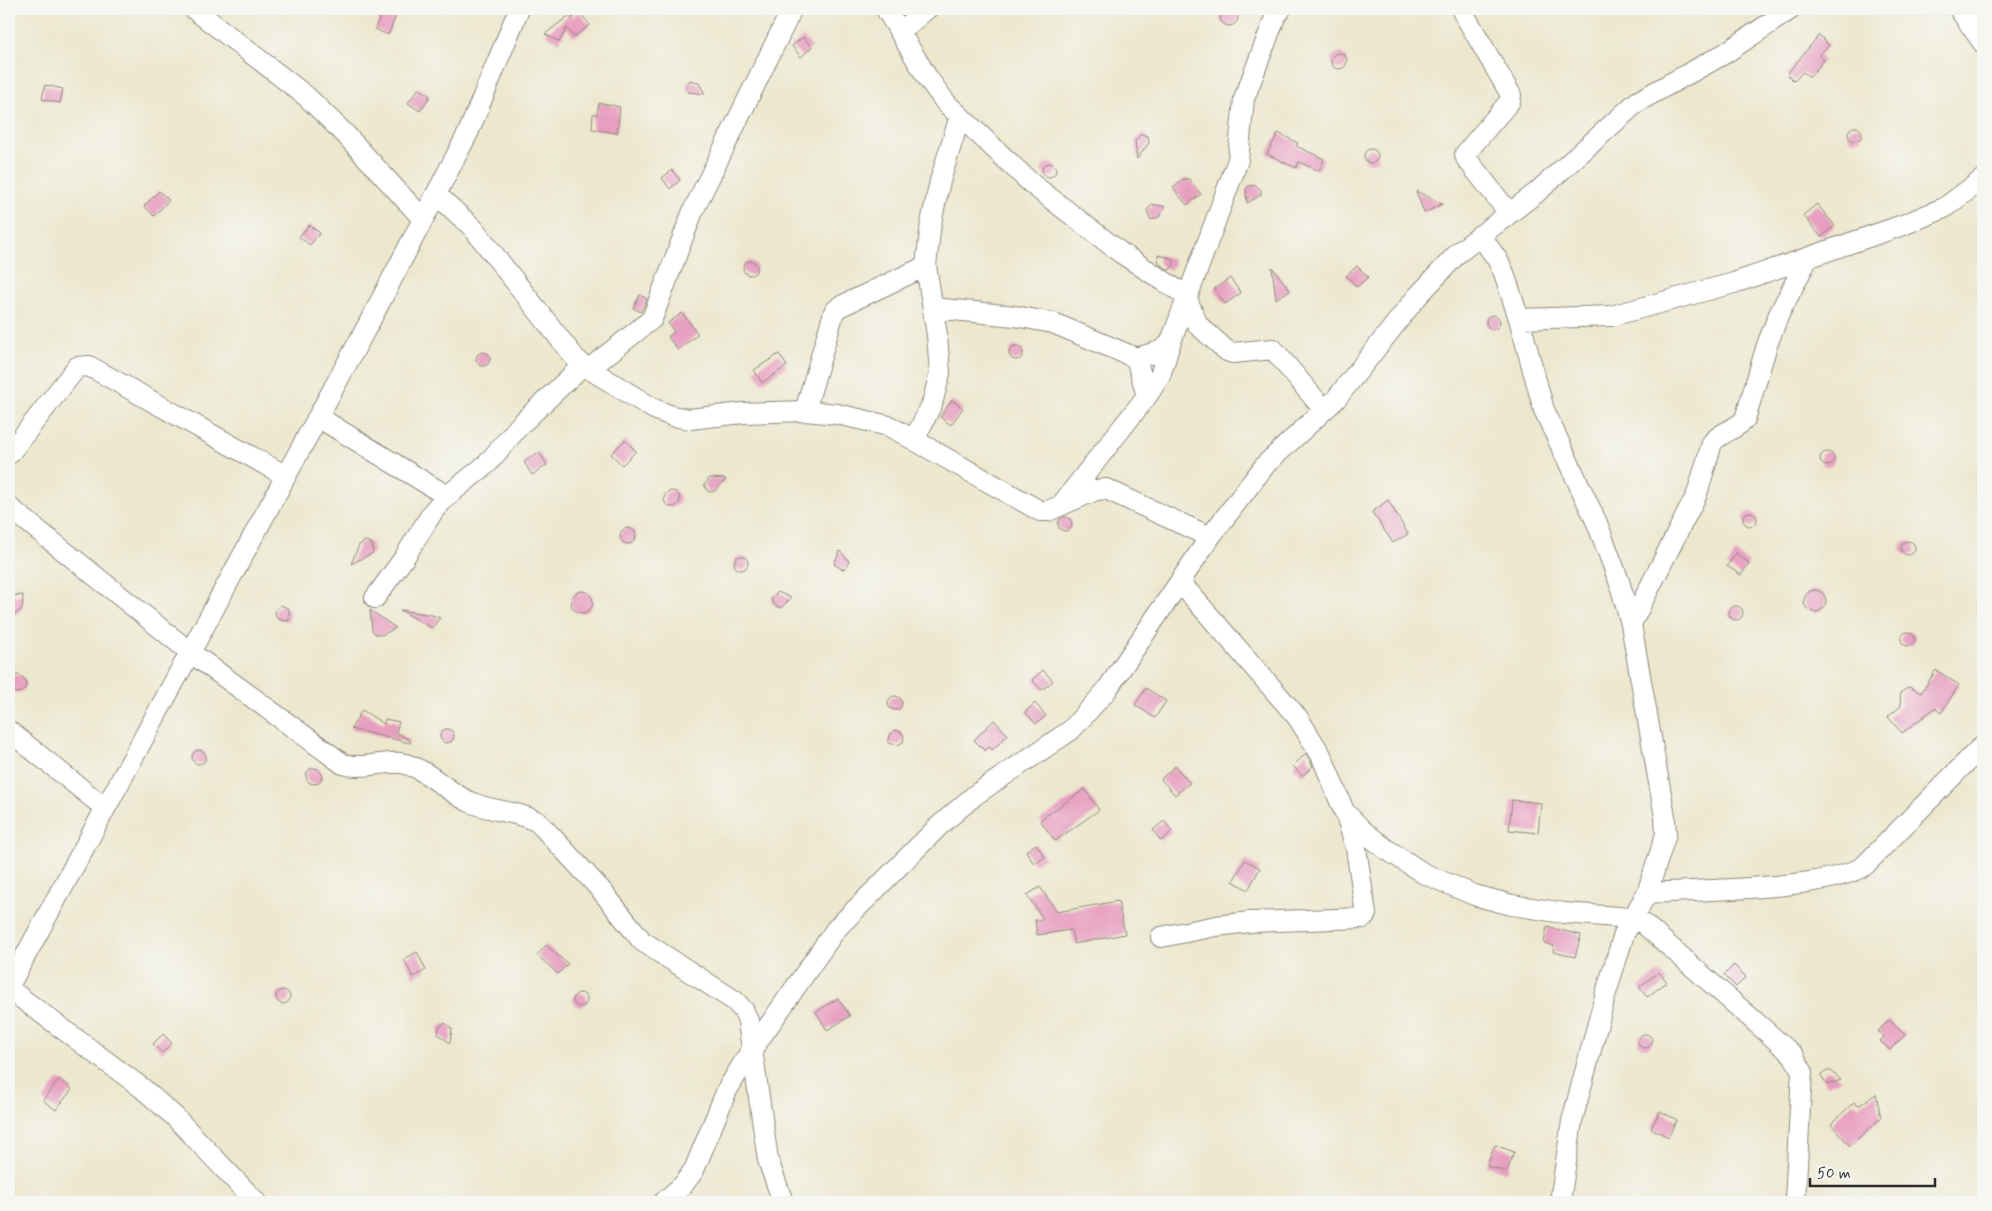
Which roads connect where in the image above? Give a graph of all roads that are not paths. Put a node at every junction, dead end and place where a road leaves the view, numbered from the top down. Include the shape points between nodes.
1 (194, 9) edge
2 (519, 9) edge
3 (792, 9) edge
4 (886, 9) edge
5 (927, 9) edge
6 (1281, 9) edge
7 (1461, 9) edge
8 (1791, 9) edge
9 (1959, 9) edge
10 (900, 32) junction
11 (1983, 43) edge
12 (960, 116) junction
13 (1983, 179) edge
14 (436, 194) junction
15 (1509, 213) junction
16 (423, 219) junction
17 (1480, 235) junction
18 (1808, 258) junction
19 (926, 266) junction
20 (1187, 299) junction
21 (933, 308) junction
22 (1519, 319) junction
23 (1170, 344) junction
24 (1136, 358) junction
25 (586, 367) junction
26 (1147, 396) junction
27 (1324, 410) junction
28 (805, 411) junction
29 (318, 417) junction
30 (914, 440) junction
31 (9, 454) edge
32 (286, 476) junction
33 (447, 496) junction
34 (1060, 505) junction
35 (9, 507) edge
36 (1210, 537) junction
37 (1180, 582) junction
38 (375, 598) dead end
39 (1631, 624) junction
40 (190, 652) junction
41 (9, 731) edge
42 (1983, 745) edge
43 (105, 808) junction
44 (1344, 811) junction
45 (1647, 894) junction
46 (1631, 918) junction
47 (1161, 937) dead end
48 (9, 988) edge
49 (752, 1050) junction
50 (256, 1202) edge
51 (664, 1202) edge
52 (784, 1202) edge
53 (1560, 1202) edge
54 (1795, 1202) edge

1 - 16 street via 306,96
2 - 14 street via 468,132
3 - 25 street via 693,211 652,319
4 - 10 street
5 - 10 street
6 - 20 street via 1248,84 1238,160
7 - 15 street via 1511,95 1510,101 1465,154
8 - 15 street via 1724,54 1637,102 1536,194
9 - 11 street
10 - 12 street via 927,77
12 - 19 street via 940,181
12 - 20 street via 1032,184
13 - 18 street via 1944,208
14 - 16 street
14 - 25 street via 473,228
15 - 17 street
16 - 29 street
17 - 22 street via 1497,259
17 - 27 street via 1458,253 1416,298 1356,376
18 - 22 street via 1734,283 1611,316
18 - 39 street via 1773,330 1745,419 1740,426 1712,443 1697,494
19 - 21 street
19 - 28 street via 834,312
20 - 23 street
20 - 27 street via 1198,325 1227,351 1273,350
21 - 24 street via 1053,323
21 - 30 street via 940,373 932,404
22 - 39 street via 1544,410 1597,522
23 - 24 street via 1160,351
23 - 26 street via 1160,376
24 - 26 street
25 - 28 street via 654,409 672,416 690,419
25 - 33 street via 520,424 486,464
26 - 34 street
27 - 36 street via 1266,464
28 - 30 street via 837,414 888,426
29 - 32 street
29 - 33 street
30 - 34 street via 1040,510
31 - 32 street via 77,367 83,365
32 - 40 street
33 - 38 street via 434,510
34 - 36 street via 1106,489
35 - 40 street
36 - 37 street
37 - 44 street via 1298,718 1321,755
37 - 49 street via 1106,691 1071,730 975,795 939,826 836,929
39 - 45 street via 1665,817 1666,834
40 - 43 street
40 - 49 street via 343,764 355,768 400,763 414,767 479,807 529,817 538,822 601,890 642,941 735,1001 748,1021
41 - 43 street
42 - 45 street via 1854,873 1810,882
43 - 48 street
44 - 46 street via 1363,831 1423,874 1474,895 1564,913
44 - 47 street via 1356,848 1366,914 1363,918 1250,922
45 - 46 street
46 - 53 street via 1606,993 1572,1121
46 - 54 street via 1658,935 1799,1063 1802,1071
48 - 50 street via 142,1088
49 - 51 street via 727,1090 694,1170
49 - 52 street via 768,1160

